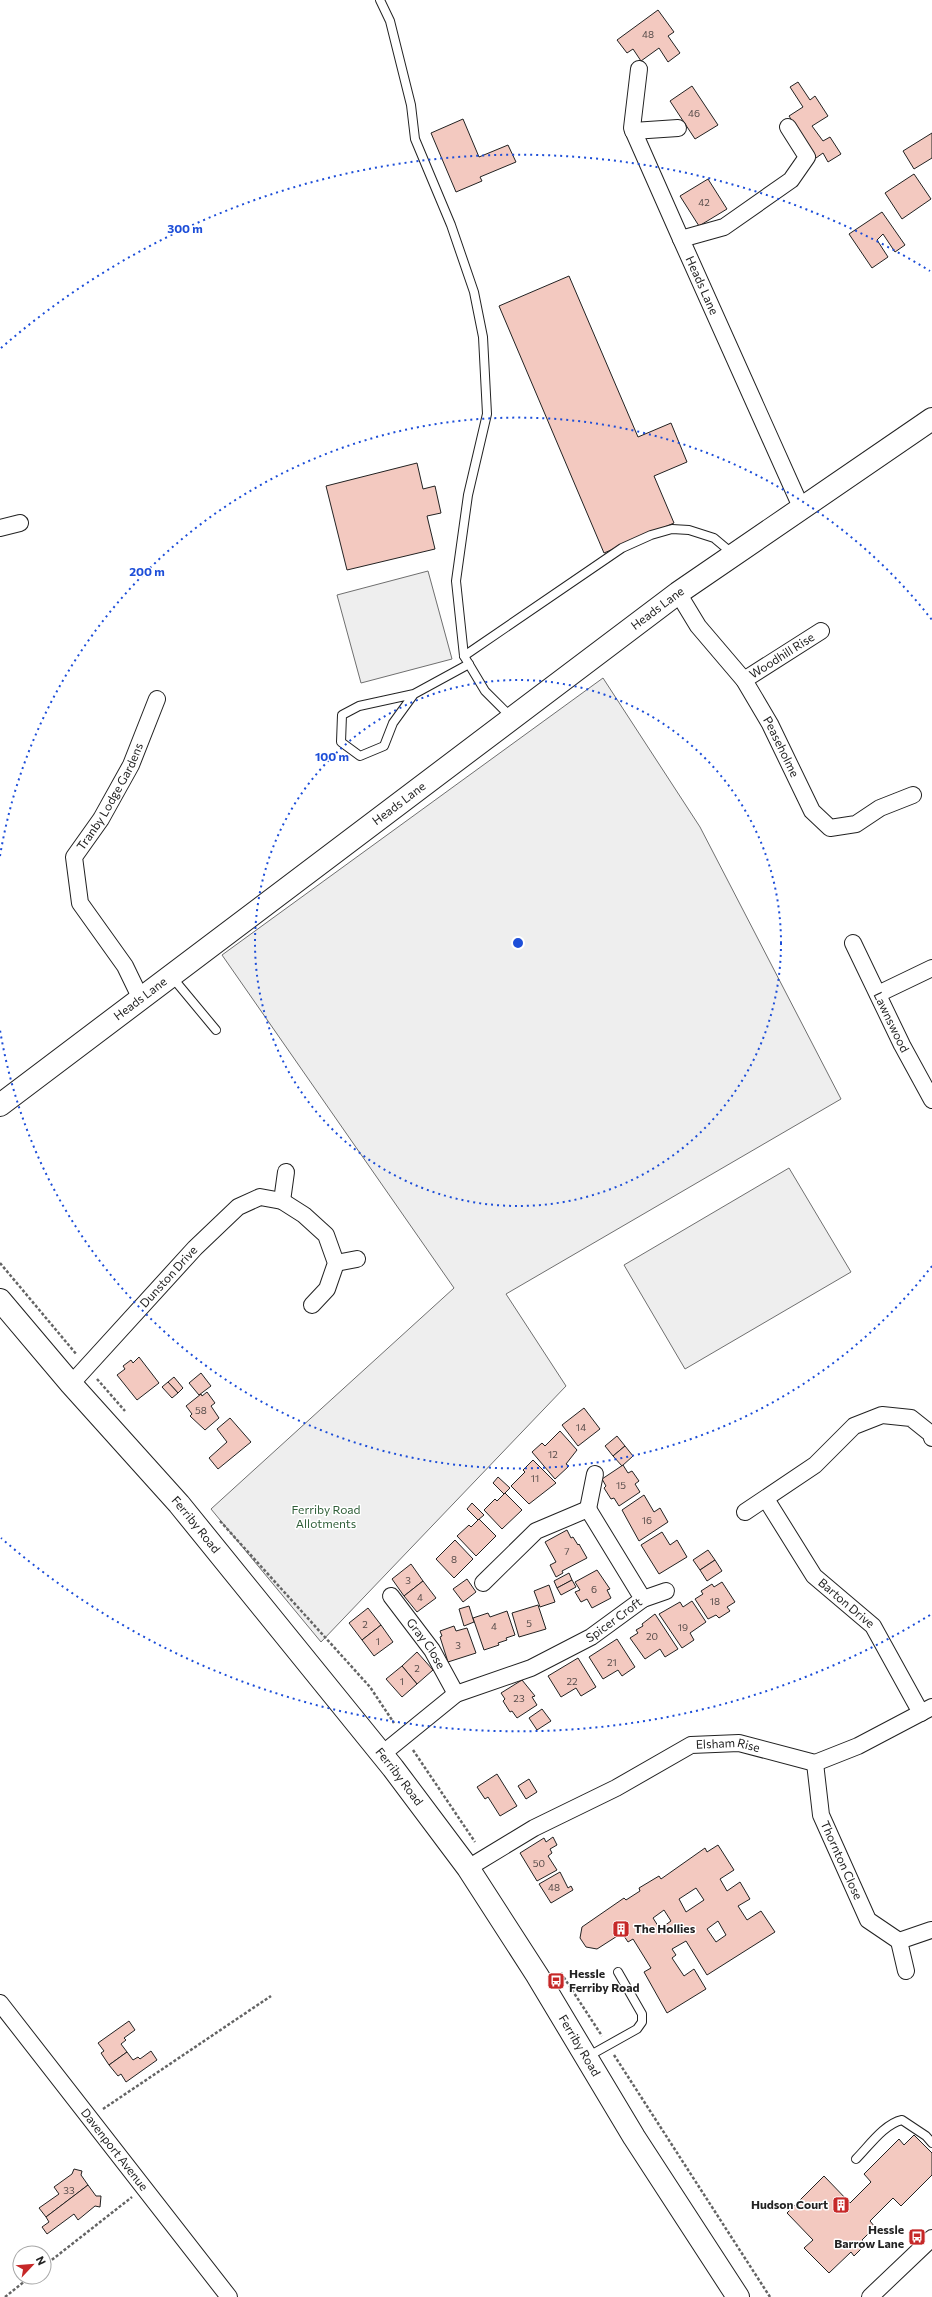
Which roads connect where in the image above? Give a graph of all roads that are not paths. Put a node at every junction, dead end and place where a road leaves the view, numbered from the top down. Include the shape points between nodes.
1 (380, 0) edge
2 (639, 69) dead end
3 (788, 127) dead end
4 (678, 128) dead end
5 (633, 131) junction
6 (681, 239) junction
7 (932, 419) edge
8 (801, 507) junction
9 (20, 523) dead end
10 (0, 528) edge
11 (734, 555) junction
12 (678, 593) junction
13 (821, 631) dead end
14 (464, 656) junction
15 (469, 664) junction
16 (744, 680) junction
17 (414, 694) junction
18 (157, 699) dead end
19 (512, 719) junction
20 (913, 795) dead end
21 (853, 943) dead end
22 (932, 968) edge
23 (170, 975) junction
24 (878, 994) junction
25 (140, 998) junction
26 (216, 1030) dead end
27 (932, 1100) edge
28 (0, 1105) edge
29 (286, 1172) dead end
30 (282, 1200) junction
31 (357, 1259) dead end
32 (336, 1263) junction
33 (0, 1300) edge
34 (312, 1305) dead end
35 (71, 1384) junction
36 (932, 1438) edge
37 (595, 1474) dead end
38 (766, 1499) junction
39 (588, 1509) junction
40 (745, 1512) dead end
41 (483, 1583) dead end
42 (666, 1590) dead end
43 (391, 1596) dead end
44 (643, 1599) junction
45 (456, 1694) junction
46 (926, 1710) edge
47 (381, 1755) junction
48 (815, 1763) junction
49 (468, 1868) junction
50 (931, 1930) dead end
51 (899, 1941) junction
52 (906, 1971) dead end
53 (618, 1972) dead end
54 (0, 2003) edge
55 (586, 2057) junction
56 (932, 2143) edge
57 (856, 2159) dead end
58 (932, 2238) edge
59 (229, 2297) edge
60 (738, 2297) edge
61 (870, 2297) edge

1 - 14 lane via 392,28 411,105 416,139 474,292 482,337 487,414 468,495 456,581
2 - 5 street, Heads Lane
3 - 6 street, Heads Lane via 807,156 791,180 724,227
4 - 5 street
5 - 6 street, Heads Lane
6 - 8 street, Heads Lane
7 - 8 street, Heads Lane
8 - 11 street, Heads Lane
9 - 10 street
11 - 12 street, Heads Lane
11 - 14 lane via 714,538 689,530 672,529 651,535 622,548
12 - 16 street, Peaseholme via 698,626
12 - 19 street, Heads Lane
13 - 16 street, Woodhill Rise
14 - 15 lane
15 - 17 lane
15 - 19 lane via 485,691
16 - 20 street, Peaseholme via 770,724 812,811 830,828 856,824 880,808
17 - 17 lane via 393,723 384,746 360,756 340,742 342,715 359,706
18 - 25 street, Tranby Lodge Gardens via 131,766 101,820 74,857 80,903 125,966
19 - 23 street, Heads Lane
21 - 24 street, Lawnswood
22 - 24 street
23 - 25 street, Heads Lane
23 - 26 lane
24 - 27 street, Lawnswood
25 - 28 street, Heads Lane
29 - 30 street
30 - 32 street, Dunston Drive via 326,1235
30 - 35 street, Dunston Drive via 260,1197 238,1206 195,1248
31 - 32 street
32 - 34 street via 327,1289
33 - 35 street, Ferriby Road
35 - 47 street, Ferriby Road via 179,1504
36 - 38 street via 931,1434 911,1418 882,1415 854,1426 815,1465
37 - 39 street
38 - 40 street
38 - 46 street, Barton Drive via 814,1576 872,1626
39 - 41 street via 536,1531
39 - 44 street, Spicer Croft
42 - 44 street
43 - 45 street, Gray Close via 432,1650
44 - 45 street, Spicer Croft via 591,1637 538,1664
45 - 47 street, Spicer Croft
46 - 48 street via 858,1746
47 - 49 street, Ferriby Road
48 - 49 street, Elsham Rise via 739,1743 691,1745 616,1788 534,1828
48 - 51 street, Thornton Close via 821,1815 868,1920
49 - 55 street, Ferriby Road
50 - 51 street
51 - 52 street
53 - 55 lane via 642,2014 642,2022 637,2029
54 - 59 street, Davenport Avenue
55 - 60 street, Ferriby Road via 634,2137
56 - 57 lane via 912,2126 902,2120 896,2121
58 - 61 street

